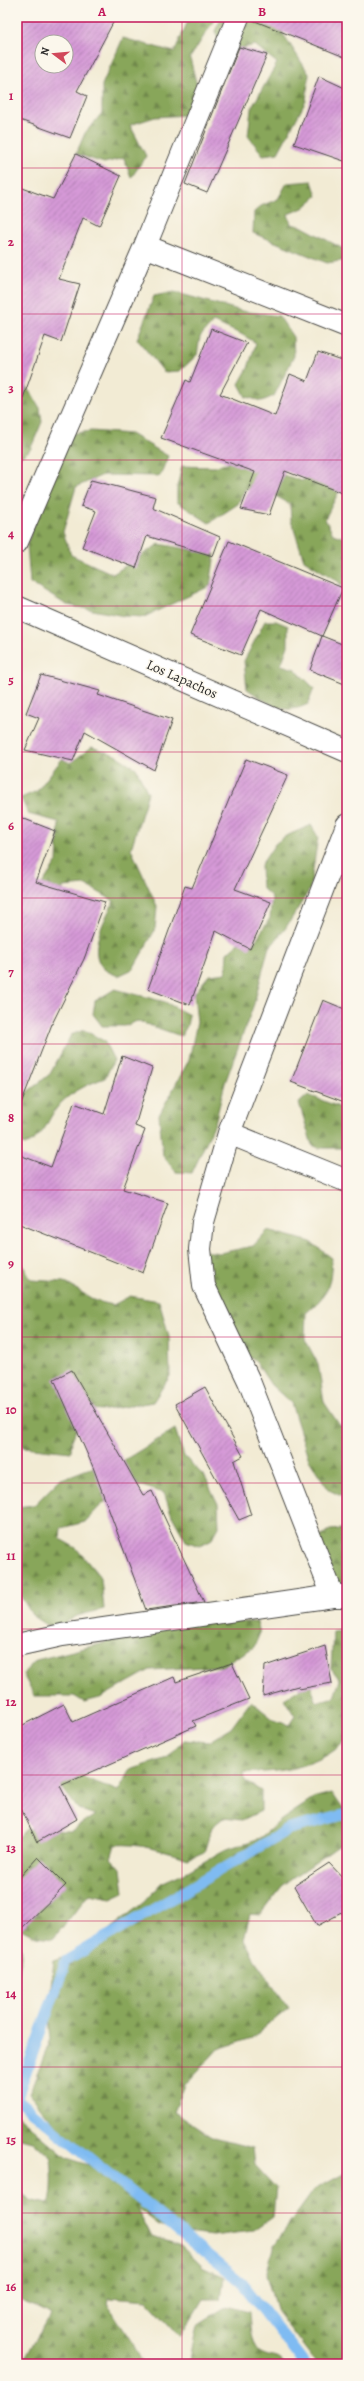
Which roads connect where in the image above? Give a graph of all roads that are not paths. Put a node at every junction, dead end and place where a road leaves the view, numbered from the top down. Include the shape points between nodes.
1 (238, 17) edge
2 (145, 246) junction
3 (347, 326) edge
4 (17, 542) edge
5 (17, 607) edge
6 (347, 751) edge
7 (347, 825) edge
8 (229, 1134) junction
9 (347, 1181) edge
10 (340, 1596) edge
11 (17, 1645) edge

1 - 2 street
2 - 3 street
2 - 4 street
5 - 6 street, Los Lapachos
7 - 8 street
8 - 9 street
8 - 10 street via 203,1222 200,1249 204,1286 249,1381
10 - 11 street via 62,1635

